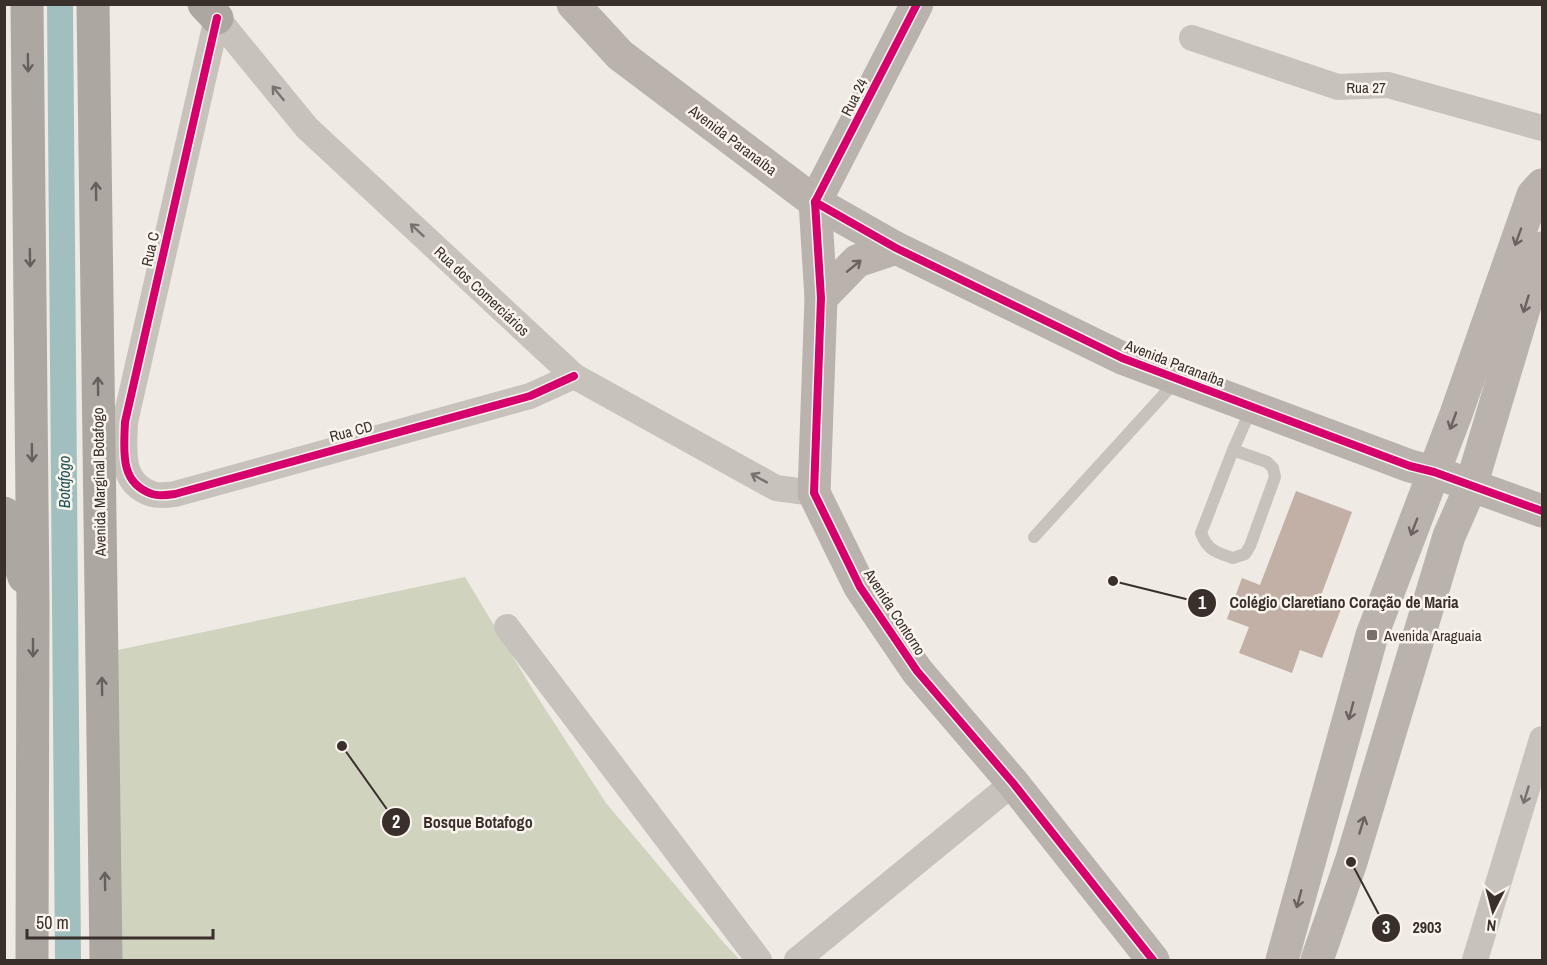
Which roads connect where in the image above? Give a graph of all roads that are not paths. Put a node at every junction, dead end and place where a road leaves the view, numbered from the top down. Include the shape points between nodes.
1 (27, 4) edge
2 (93, 4) edge
3 (573, 4) edge
4 (917, 4) edge
5 (217, 8) edge
6 (1192, 38) dead end
7 (1542, 128) edge
8 (1542, 185) edge
9 (815, 202) junction
10 (896, 248) junction
11 (1542, 248) edge
12 (821, 298) junction
13 (574, 376) junction
14 (1178, 379) junction
15 (1252, 406) junction
16 (1233, 450) junction
17 (1434, 472) junction
18 (135, 485) joint
19 (1471, 486) junction
20 (814, 493) junction
21 (1542, 511) edge
22 (4, 513) edge
23 (1034, 537) dead end
24 (33, 603) junction
25 (507, 627) dead end
26 (1542, 739) edge
27 (1013, 783) junction
28 (32, 960) edge
29 (106, 960) edge
30 (759, 960) edge
31 (797, 960) edge
32 (1154, 960) edge
33 (1282, 960) edge
34 (1317, 960) edge
35 (1475, 960) edge

1 -> 24 main road
29 -> 2 main road, Avenida Marginal Botafogo
3 - 9 main road, Avenida Paranaíba via 620,55
4 - 9 main road, Rua 24
13 -> 5 street, Rua dos Comerciários via 307,128
5 - 18 street, Rua C via 125,422 124,462
6 - 7 street, Rua 27 via 1338,87 1388,85
8 -> 17 main road via 1533,195
9 - 10 main road, Avenida Paranaíba
9 - 12 main road, Avenida Contorno
12 -> 10 main road via 857,261
10 - 14 main road, Avenida Paranaíba via 1122,358
11 -> 19 main road
12 - 20 main road, Avenida Contorno
13 - 18 street, Rua CD via 531,396 175,494 153,495
20 -> 13 street, Rua dos Comerciários via 776,488
14 - 15 main road, Avenida Paranaíba
14 - 23 lane
15 - 16 lane
15 - 17 main road, Avenida Paranaíba
16 - 16 lane via 1201,533 1205,543 1233,558 1245,554 1250,546 1275,477 1267,462
17 - 19 main road, Avenida Paranaíba
17 -> 33 main road via 1372,635
19 - 21 main road, Avenida Paranaíba
34 -> 19 main road via 1351,862 1449,536
20 - 27 main road, Avenida Contorno via 860,587 917,670
22 - 24 main road
24 -> 28 main road
25 - 30 street
26 -> 35 street
27 - 31 street
27 - 32 main road, Avenida Contorno

